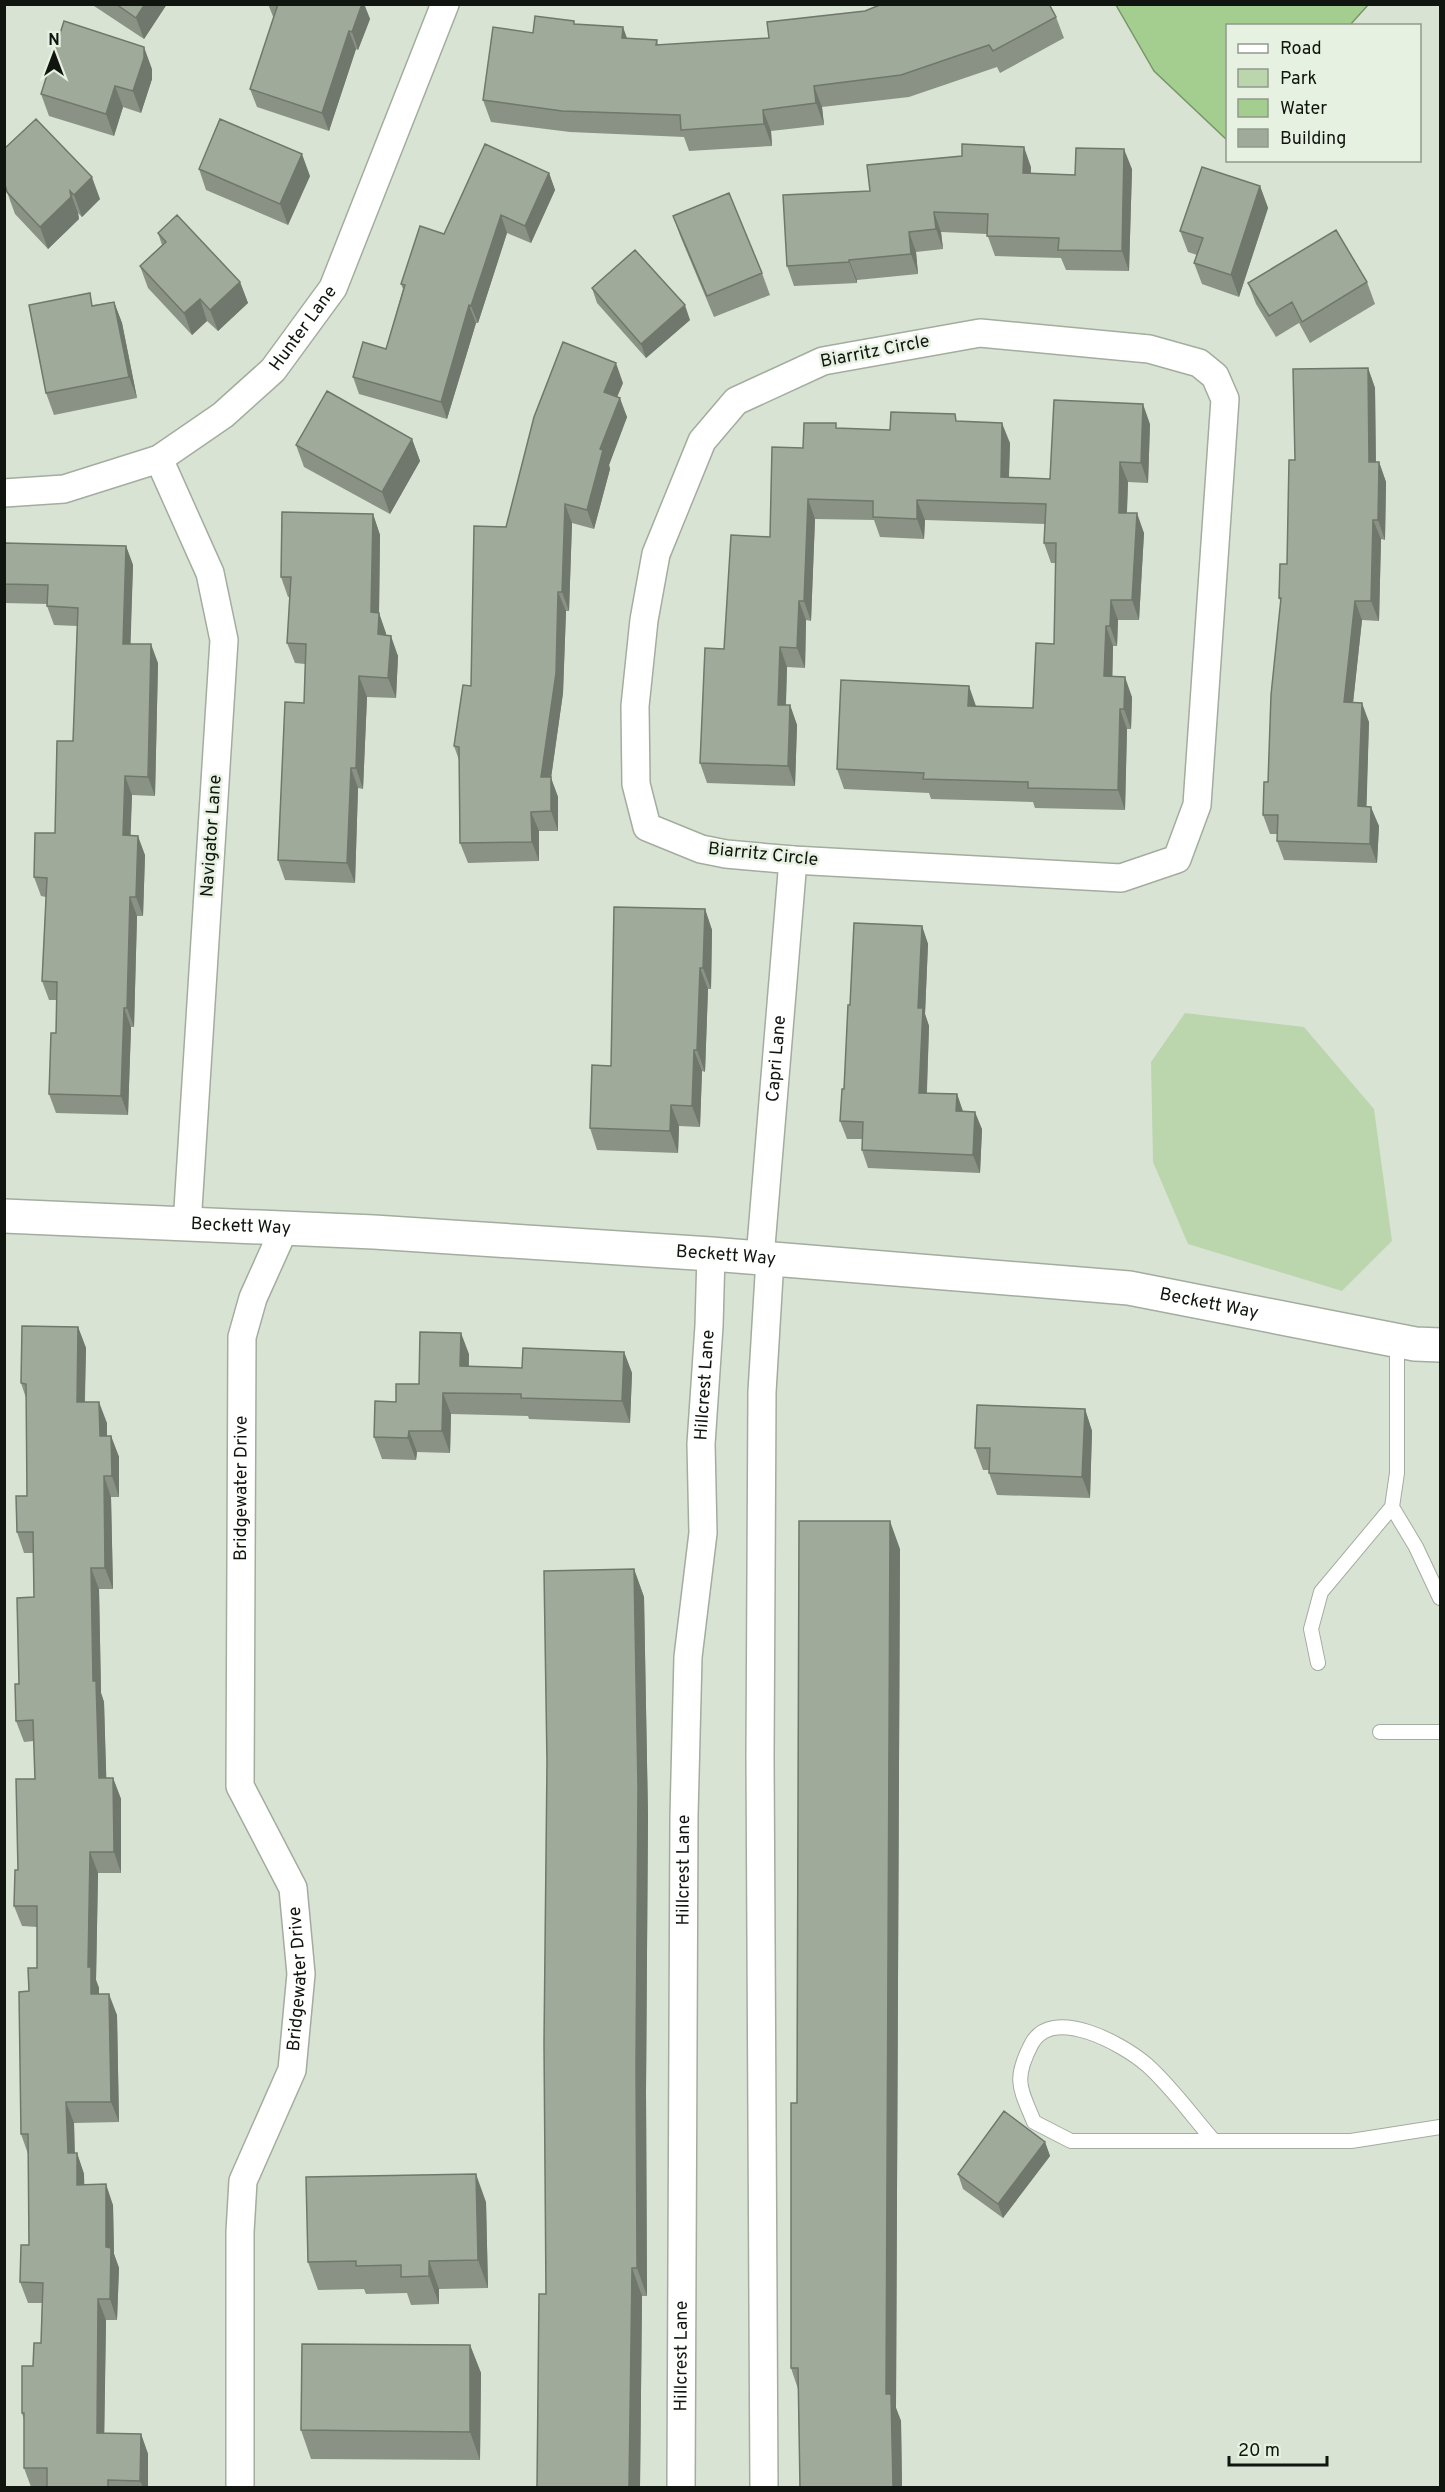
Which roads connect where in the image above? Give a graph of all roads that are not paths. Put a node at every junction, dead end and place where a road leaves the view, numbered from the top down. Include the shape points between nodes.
1 (445, 4) edge
2 (159, 459) junction
3 (4, 493) edge
4 (793, 860) junction
5 (4, 1216) edge
6 (187, 1225) junction
7 (284, 1229) junction
8 (711, 1254) junction
9 (765, 1258) junction
10 (1397, 1340) junction
11 (1440, 1345) edge
12 (1392, 1507) junction
13 (1440, 1598) edge
14 (1318, 1663) dead end
15 (1380, 1732) dead end
16 (1440, 1732) edge
17 (1440, 2127) edge
18 (1214, 2141) junction
19 (240, 2487) edge
20 (681, 2487) edge
21 (764, 2487) edge

1 - 2 street, Hunter Lane via 333,288 273,370 223,415
2 - 3 street, Hunter Lane via 64,489
2 - 6 street, Navigator Lane via 210,573 224,640
4 - 4 street, Biarritz Circle via 700,849 647,827 636,784 636,695 656,554 702,441 735,401 823,361 980,333 1149,349 1199,363 1215,376 1225,399 1209,657 1197,805 1177,859 1121,878
4 - 9 street, Capri Lane
5 - 6 street, Beckett Way
6 - 7 street, Beckett Way
7 - 8 street, Beckett Way
7 - 19 street, Bridgewater Drive via 253,1298 242,1337 240,1786 293,1888 301,1974 292,2070 243,2181
8 - 9 street, Beckett Way
8 - 20 street, Hillcrest Lane via 701,1444 703,1533 688,1657 684,1816
9 - 10 street, Beckett Way via 1129,1288
9 - 21 street via 760,1756
10 - 11 street, Beckett Way
10 - 12 lane via 1397,1473
12 - 13 lane
12 - 14 lane via 1321,1592 1311,1629
15 - 16 lane
17 - 18 lane via 1351,2141
18 - 18 lane via 1071,2141 1034,2122 1019,2085 1022,2063 1035,2037 1057,2026 1094,2032 1146,2064

